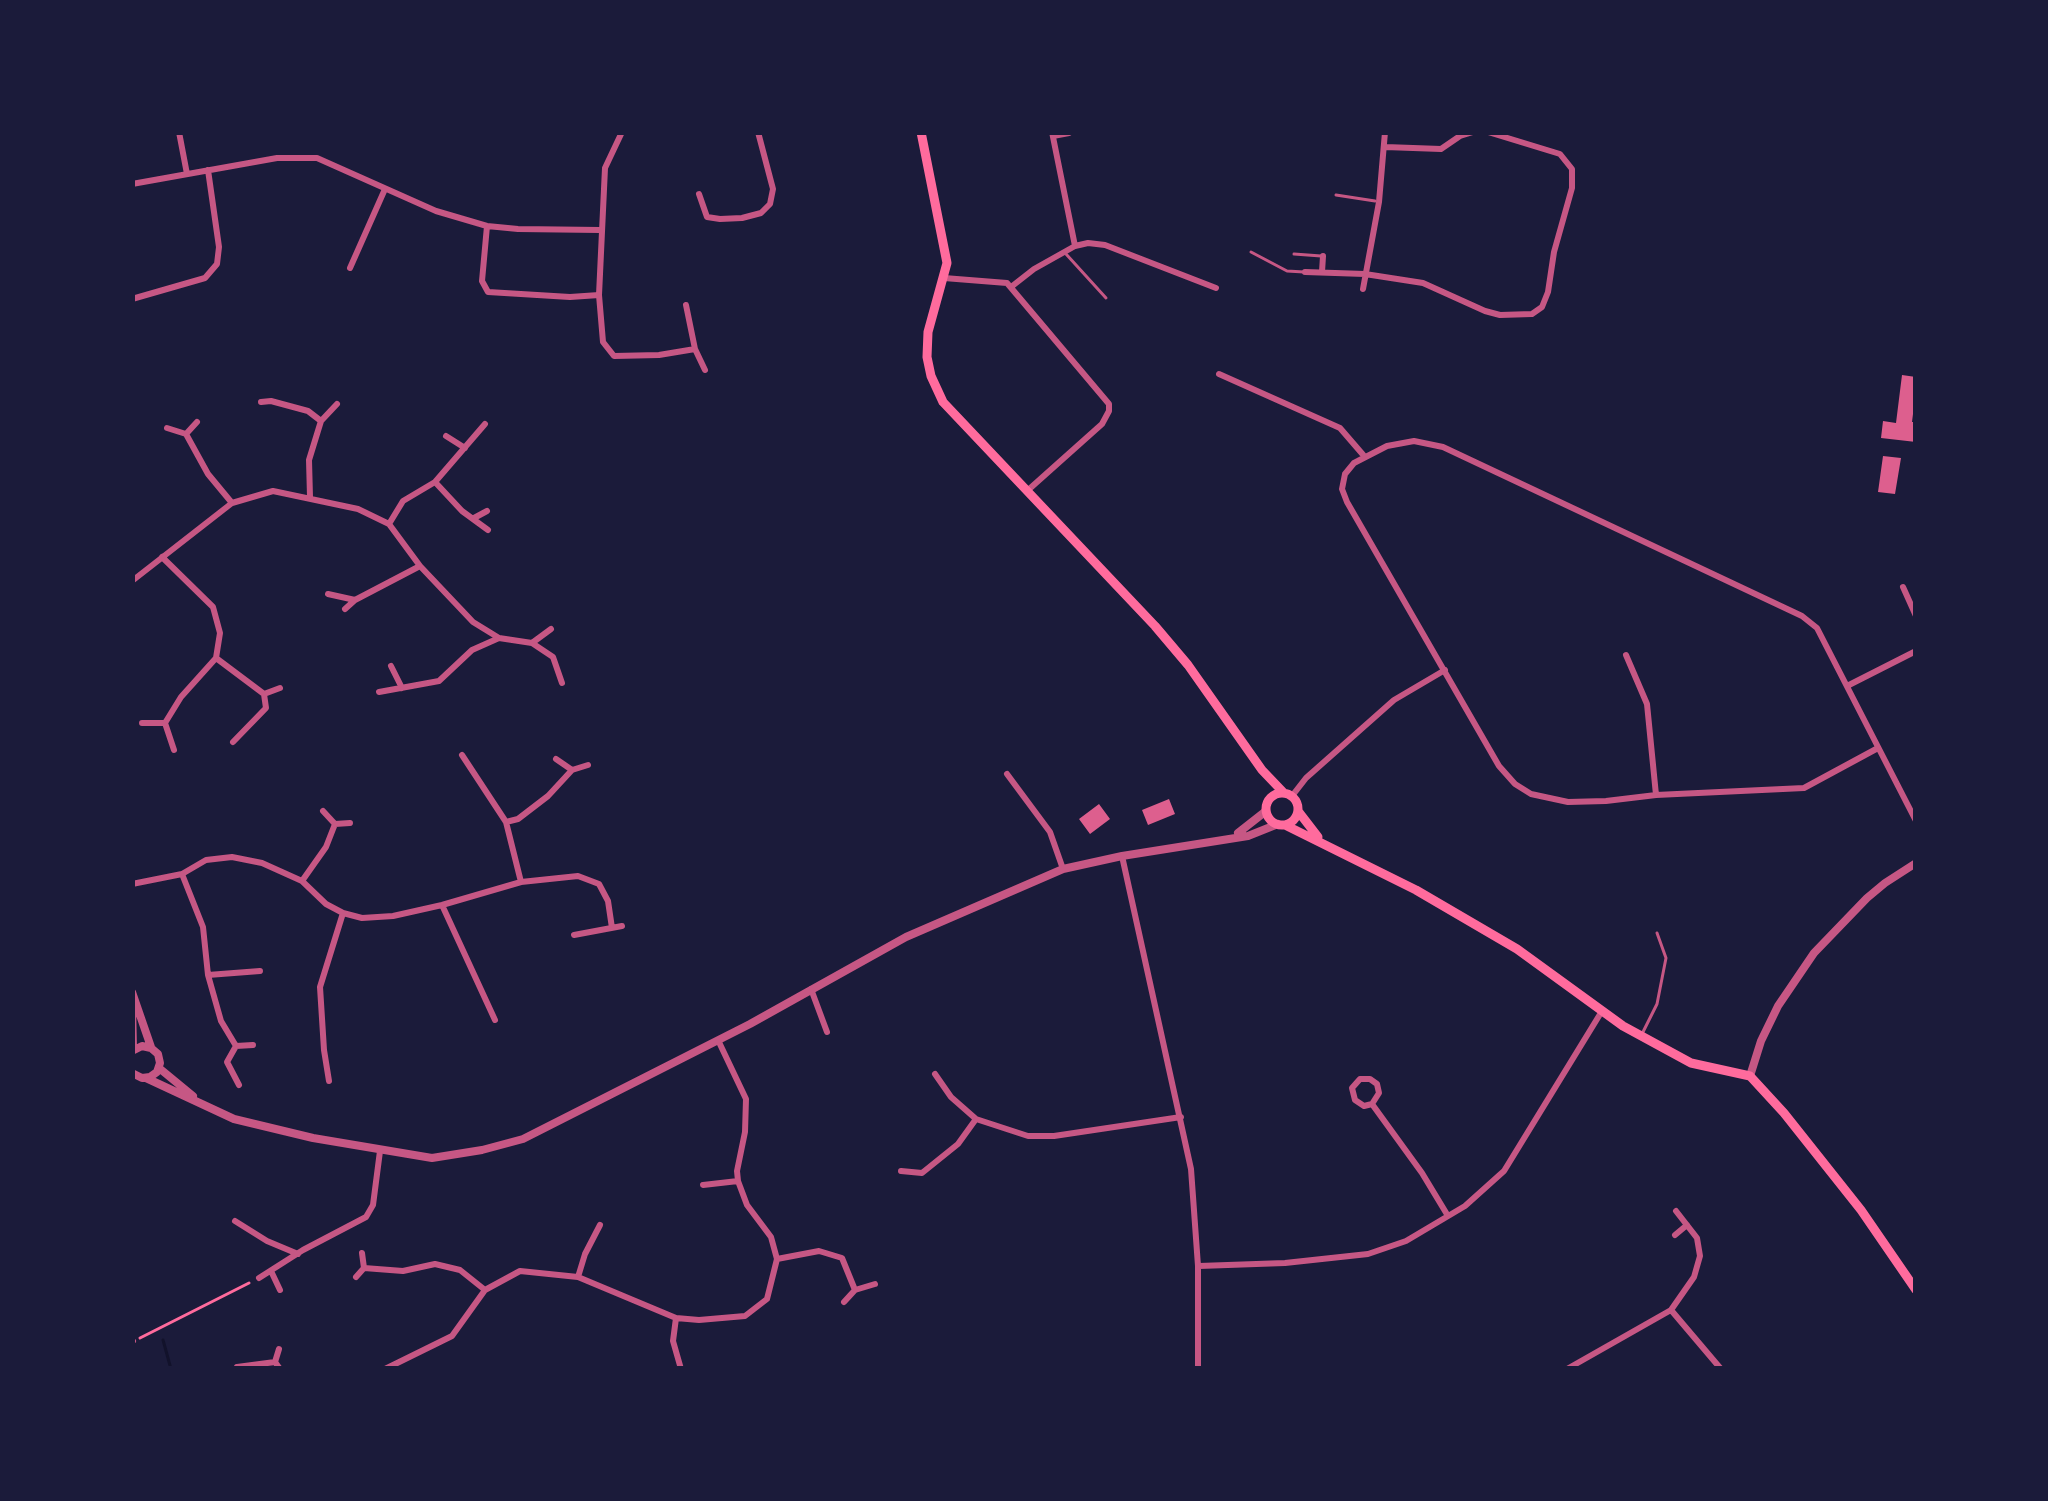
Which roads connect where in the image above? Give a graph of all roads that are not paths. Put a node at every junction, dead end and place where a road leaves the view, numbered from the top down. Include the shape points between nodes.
1 (179, 132) edge
2 (622, 132) edge
3 (758, 132) edge
4 (921, 132) edge
5 (1385, 132) edge
6 (1473, 132) edge
7 (1488, 132) edge
8 (1070, 133) edge
9 (1053, 134) edge
10 (1385, 147) junction
11 (208, 170) junction
12 (187, 174) junction
13 (132, 184) edge
14 (385, 189) junction
15 (699, 194) dead end
16 (1336, 195) dead end
17 (1379, 202) junction
18 (487, 226) junction
19 (600, 230) junction
20 (1075, 246) junction
21 (1065, 252) junction
22 (1251, 252) dead end
23 (1294, 254) dead end
24 (1323, 256) joint
25 (350, 268) dead end
26 (1305, 272) joint
27 (1322, 272) junction
28 (1365, 274) junction
29 (944, 278) junction
30 (1011, 287) junction
31 (1216, 288) dead end
32 (1363, 289) dead end
33 (599, 295) junction
34 (1106, 298) dead end
35 (132, 299) edge
36 (686, 305) dead end
37 (695, 349) junction
38 (705, 370) dead end
39 (1219, 374) dead end
40 (261, 402) dead end
41 (337, 404) dead end
42 (197, 422) dead end
43 (321, 422) junction
44 (485, 424) dead end
45 (167, 428) dead end
46 (186, 434) junction
47 (446, 436) dead end
48 (464, 448) junction
49 (1365, 457) junction
50 (435, 482) junction
51 (1027, 491) junction
52 (310, 497) junction
53 (232, 503) junction
54 (488, 511) dead end
55 (474, 518) junction
56 (389, 524) junction
57 (488, 530) dead end
58 (162, 557) junction
59 (419, 566) junction
60 (132, 581) edge
61 (1903, 587) dead end
62 (328, 594) dead end
63 (355, 600) junction
64 (345, 609) dead end
65 (1916, 616) edge
66 (551, 629) dead end
67 (499, 638) junction
68 (532, 643) junction
69 (1916, 652) edge
70 (1626, 655) dead end
71 (216, 658) junction
72 (391, 666) dead end
73 (1629, 666) junction
74 (1445, 670) junction
75 (1619, 673) dead end
76 (562, 683) dead end
77 (1847, 686) junction
78 (280, 688) dead end
79 (401, 688) junction
80 (380, 692) dead end
81 (264, 694) junction
82 (142, 723) dead end
83 (165, 723) junction
84 (233, 742) dead end
85 (1878, 748) junction
86 (174, 750) dead end
87 (462, 755) dead end
88 (556, 759) dead end
89 (588, 765) dead end
90 (572, 770) junction
91 (1262, 770) junction
92 (1007, 774) dead end
93 (1287, 794) junction
94 (1656, 796) junction
95 (1267, 806) junction
96 (1298, 811) junction
97 (323, 812) dead end
98 (1916, 820) edge
99 (506, 822) junction
100 (350, 823) dead end
101 (335, 824) junction
102 (1281, 825) junction
103 (1232, 837) junction
104 (1322, 841) junction
105 (1122, 856) junction
106 (1916, 863) edge
107 (1063, 869) junction
108 (182, 874) junction
109 (302, 881) junction
110 (521, 881) junction
111 (132, 884) edge
112 (442, 905) junction
113 (343, 913) junction
114 (622, 926) dead end
115 (612, 928) junction
116 (1658, 933) dead end
117 (574, 935) dead end
118 (260, 970) dead end
119 (208, 975) junction
120 (811, 989) junction
121 (132, 992) edge
122 (132, 1004) edge
123 (1602, 1011) junction
124 (495, 1020) dead end
125 (827, 1032) dead end
126 (1641, 1036) junction
127 (718, 1040) junction
128 (253, 1045) dead end
129 (236, 1046) junction
130 (151, 1048) junction
131 (133, 1050) edge
132 (159, 1068) junction
133 (935, 1074) dead end
134 (1750, 1076) junction
135 (137, 1077) edge
136 (329, 1081) dead end
137 (238, 1085) dead end
138 (199, 1101) junction
139 (1372, 1104) junction
140 (1181, 1118) junction
141 (976, 1119) junction
142 (380, 1151) junction
143 (901, 1171) dead end
144 (738, 1181) junction
145 (703, 1185) dead end
146 (1676, 1210) dead end
147 (1448, 1216) junction
148 (235, 1221) dead end
149 (599, 1225) dead end
150 (1688, 1225) junction
151 (1675, 1235) dead end
152 (362, 1253) dead end
153 (298, 1254) junction
154 (777, 1259) junction
155 (1198, 1266) junction
156 (364, 1268) junction
157 (271, 1271) junction
158 (356, 1277) dead end
159 (578, 1277) junction
160 (259, 1279) road end
161 (875, 1284) dead end
162 (1916, 1289) edge
163 (280, 1290) dead end
164 (485, 1290) junction
165 (855, 1290) junction
166 (844, 1302) dead end
167 (1671, 1310) junction
168 (676, 1318) junction
169 (279, 1349) dead end
170 (404, 1360) junction
171 (278, 1366) edge
172 (237, 1367) edge
173 (385, 1369) edge
174 (409, 1369) edge
175 (681, 1369) edge
176 (1198, 1369) edge
177 (1567, 1369) edge
178 (1721, 1369) edge

1 - 12 street
2 - 19 street via 605,168
3 - 15 street via 772,189 761,213 707,217
4 - 29 main road
5 - 10 street
6 - 10 street via 1441,149
7 - 28 street via 1560,154 1572,169 1542,307 1500,315 1424,284
8 - 9 street
9 - 20 street
10 - 17 street
11 - 12 street
11 - 14 street via 317,158
11 - 35 street via 217,263 205,278
12 - 13 street
14 - 18 street
14 - 25 street
16 - 17 lane
17 - 28 street
18 - 19 street
18 - 33 street via 488,292
19 - 33 street
20 - 21 street
20 - 31 street via 1105,245
21 - 30 street
21 - 34 lane
22 - 26 lane
23 - 24 lane
24 - 27 street
26 - 27 street
27 - 28 street
28 - 32 street
29 - 30 street
29 - 51 main road via 928,332 931,376 954,416
30 - 51 street via 1109,411
33 - 37 street via 603,343 614,356
36 - 37 street
37 - 38 street
39 - 49 street via 1340,428
40 - 43 street via 308,411
41 - 43 street
42 - 46 street
43 - 52 street
44 - 48 street
45 - 46 street
46 - 53 street
47 - 48 street
48 - 50 street
49 - 74 street via 1345,474 1342,489
49 - 77 street via 1414,441 1443,447 1802,616 1817,628
50 - 55 street
50 - 56 street via 403,501
51 - 91 main road via 1188,665
52 - 53 street via 272,491
52 - 56 street
53 - 58 street
54 - 55 street
55 - 57 street
56 - 59 street
58 - 60 street
58 - 71 street via 213,608
59 - 63 street
59 - 67 street
61 - 65 street
62 - 63 street
63 - 64 street
66 - 68 street
67 - 68 street
67 - 79 street via 439,681
68 - 76 street via 553,657
69 - 77 street
70 - 73 street
71 - 81 street
71 - 83 street
72 - 79 street
73 - 75 street
73 - 94 street via 1647,704
74 - 93 street via 1394,700
74 - 94 street via 1499,766 1531,794 1568,802
77 - 85 street
78 - 81 street
79 - 80 street
81 - 84 street via 266,708
82 - 83 street
83 - 86 street
85 - 94 street via 1804,788
85 - 98 street
87 - 99 street
88 - 90 street
89 - 90 street
90 - 99 street
91 - 93 main road
91 - 95 main road
92 - 107 street via 1049,832
93 - 95 main road
93 - 96 main road
95 - 102 main road
95 - 103 street
96 - 102 main road
96 - 104 main road
97 - 101 street
99 - 110 street
100 - 101 street
101 - 109 street
102 - 103 street
102 - 104 main road
103 - 105 street
104 - 123 main road via 1516,949
105 - 107 street
105 - 140 street
106 - 134 street via 1814,952 1778,1006
107 - 120 street
108 - 109 street via 232,857
108 - 111 street
108 - 119 street via 203,927
109 - 113 street
110 - 112 street
110 - 115 street via 578,876 599,884
112 - 113 street via 394,916
112 - 124 street
113 - 136 street via 320,986
114 - 115 street
115 - 117 street
116 - 126 lane via 1666,958 1658,1004
118 - 119 street
119 - 129 street
120 - 125 street
120 - 127 street
121 - 130 street
122 - 131 street
123 - 126 main road
123 - 147 street via 1504,1171
126 - 134 main road via 1691,1064
127 - 142 street via 524,1139 432,1158
127 - 144 street via 746,1099
128 - 129 street
129 - 137 street via 227,1062
130 - 131 street
130 - 132 street
132 - 135 street
132 - 138 street
133 - 141 street
134 - 162 main road
135 - 138 street
138 - 142 street via 234,1119
139 - 139 street via 1354,1100 1360,1079 1377,1084
139 - 147 street
140 - 141 street via 1054,1136
140 - 155 street
141 - 143 street via 922,1173
142 - 153 street via 366,1216
144 - 145 street
144 - 154 street
146 - 150 street
147 - 155 street via 1368,1254
148 - 153 street
149 - 159 street
150 - 151 street
150 - 167 street via 1700,1256
152 - 156 street
153 - 157 street
154 - 165 street via 819,1251 842,1258
154 - 168 street via 767,1299 746,1316
155 - 176 street
156 - 158 street
156 - 164 street via 435,1264 460,1270
157 - 160 street
157 - 163 street
159 - 164 street via 520,1271
159 - 168 street
161 - 165 street
164 - 170 street via 452,1336
165 - 166 street
167 - 177 street
167 - 178 street
168 - 175 street
169 - 171 street
170 - 173 street
170 - 174 street
171 - 172 street

